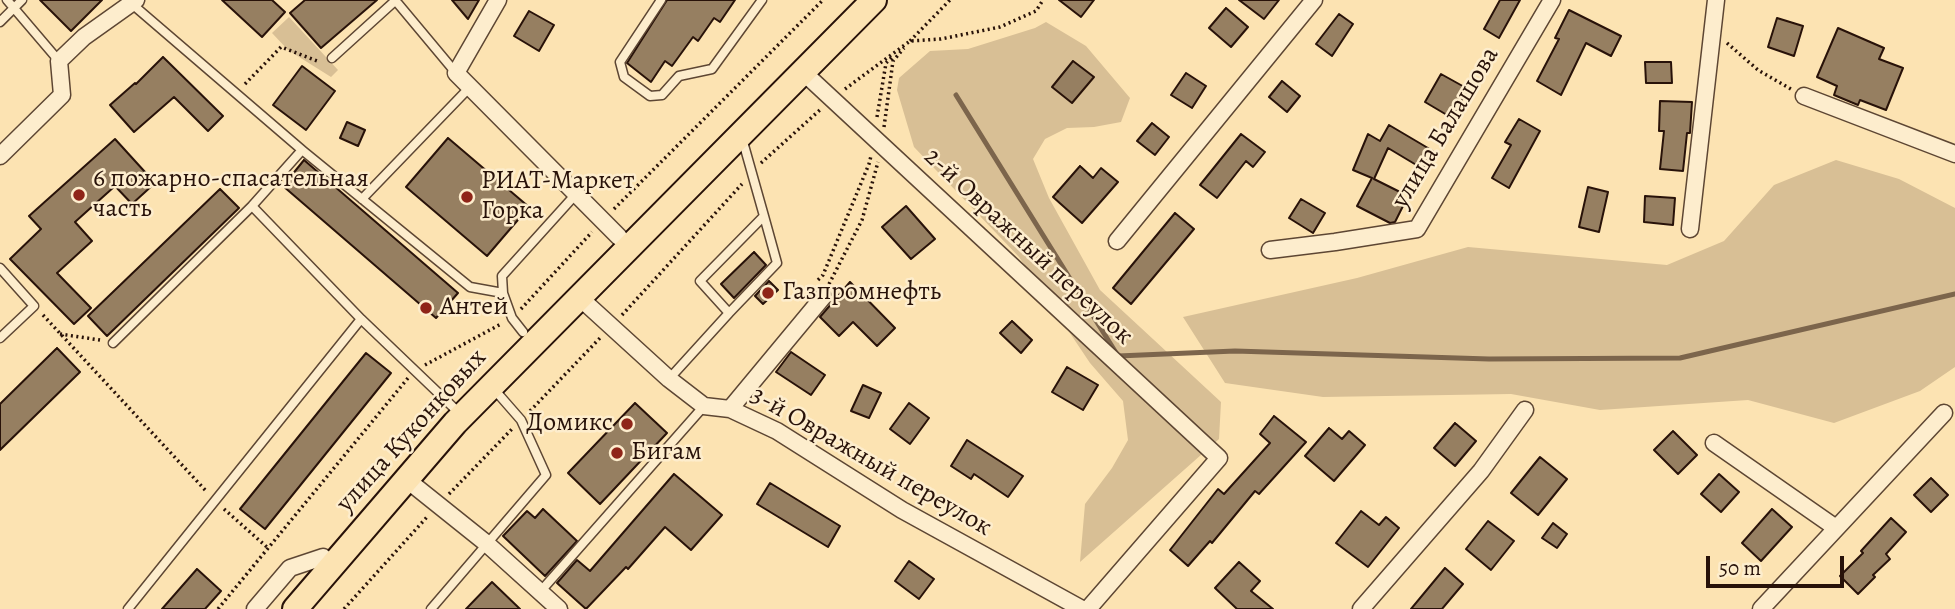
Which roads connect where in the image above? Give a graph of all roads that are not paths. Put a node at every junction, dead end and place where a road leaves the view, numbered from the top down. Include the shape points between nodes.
1 (7, 0) edge
2 (22, 0) edge
3 (395, 0) edge
4 (498, 0) edge
5 (661, 0) edge
6 (762, 0) edge
7 (852, 0) edge
8 (874, 0) edge
9 (1314, 0) edge
10 (1552, 0) edge
11 (1716, 0) edge
12 (134, 2) edge
13 (13, 8) junction
14 (0, 22) edge
15 (332, 58) road end
16 (59, 61) junction
17 (803, 71) junction
18 (456, 73) junction
19 (470, 87) junction
20 (1804, 96) road end
21 (741, 134) junction
22 (302, 150) junction
23 (1955, 154) edge
24 (0, 156) edge
25 (576, 194) junction
26 (362, 199) junction
27 (252, 206) junction
28 (764, 216) junction
29 (1690, 229) dead end
30 (618, 237) junction
31 (1117, 241) dead end
32 (1270, 250) dead end
33 (0, 268) edge
34 (819, 291) road end
35 (503, 293) junction
36 (579, 297) junction
37 (729, 313) junction
38 (362, 318) junction
39 (523, 332) junction
40 (0, 338) edge
41 (113, 342) road end
42 (669, 379) junction
43 (491, 386) junction
44 (704, 406) junction
45 (454, 408) junction
46 (730, 409) junction
47 (1525, 410) dead end
48 (1944, 413) dead end
49 (1714, 443) dead end
50 (406, 479) junction
51 (1836, 528) junction
52 (486, 543) junction
53 (323, 557) junction
54 (548, 603) edge
55 (128, 609) edge
56 (255, 609) edge
57 (277, 609) edge
58 (295, 609) edge
59 (431, 609) edge
60 (1082, 609) edge
61 (1088, 609) edge
62 (1361, 609) edge
63 (1761, 609) edge

1 - 13 lane
2 - 13 lane
3 - 15 lane
3 - 18 lane
4 - 18 street
5 - 6 lane via 620,62 624,77 650,96 662,95 679,76 712,69
7 - 30 main road, улица Куконковых
8 - 17 main road, улица Куконковых
9 - 31 street
10 - 32 street, улица Балашова via 1417,229
11 - 29 street
12 - 16 street
12 - 22 lane
13 - 14 lane
13 - 16 lane
16 - 24 street via 62,95
17 - 21 main road, улица Куконковых
17 - 61 street, 2-й Овражный переулок via 877,148 1219,458
18 - 19 street
19 - 25 street
19 - 26 lane
20 - 23 street
21 - 28 lane
21 - 36 main road, улица Куконковых
22 - 26 lane
22 - 27 lane
25 - 30 street
25 - 35 lane via 502,276
26 - 35 lane via 470,288
27 - 38 lane
27 - 41 lane
28 - 37 lane via 777,263
28 - 37 lane via 700,281
30 - 39 main road, улица Куконковых
33 - 40 lane via 34,306
34 - 46 street
35 - 39 lane
36 - 42 street
36 - 43 main road, улица Куконковых
37 - 42 lane
38 - 45 lane
38 - 55 lane
39 - 45 main road, улица Куконковых
42 - 44 street
43 - 50 main road, улица Куконковых
43 - 52 lane via 522,420 546,475
44 - 46 street, 3-й Овражный переулок
44 - 54 lane
45 - 53 main road, улица Куконковых
46 - 60 street, 3-й Овражный переулок via 777,431 902,510
47 - 62 street via 1481,471
48 - 51 street
49 - 51 street
50 - 52 street
50 - 58 main road, улица Куконковых
51 - 63 street
52 - 54 street
52 - 59 lane
53 - 56 street via 290,568
53 - 57 main road, улица Куконковых

